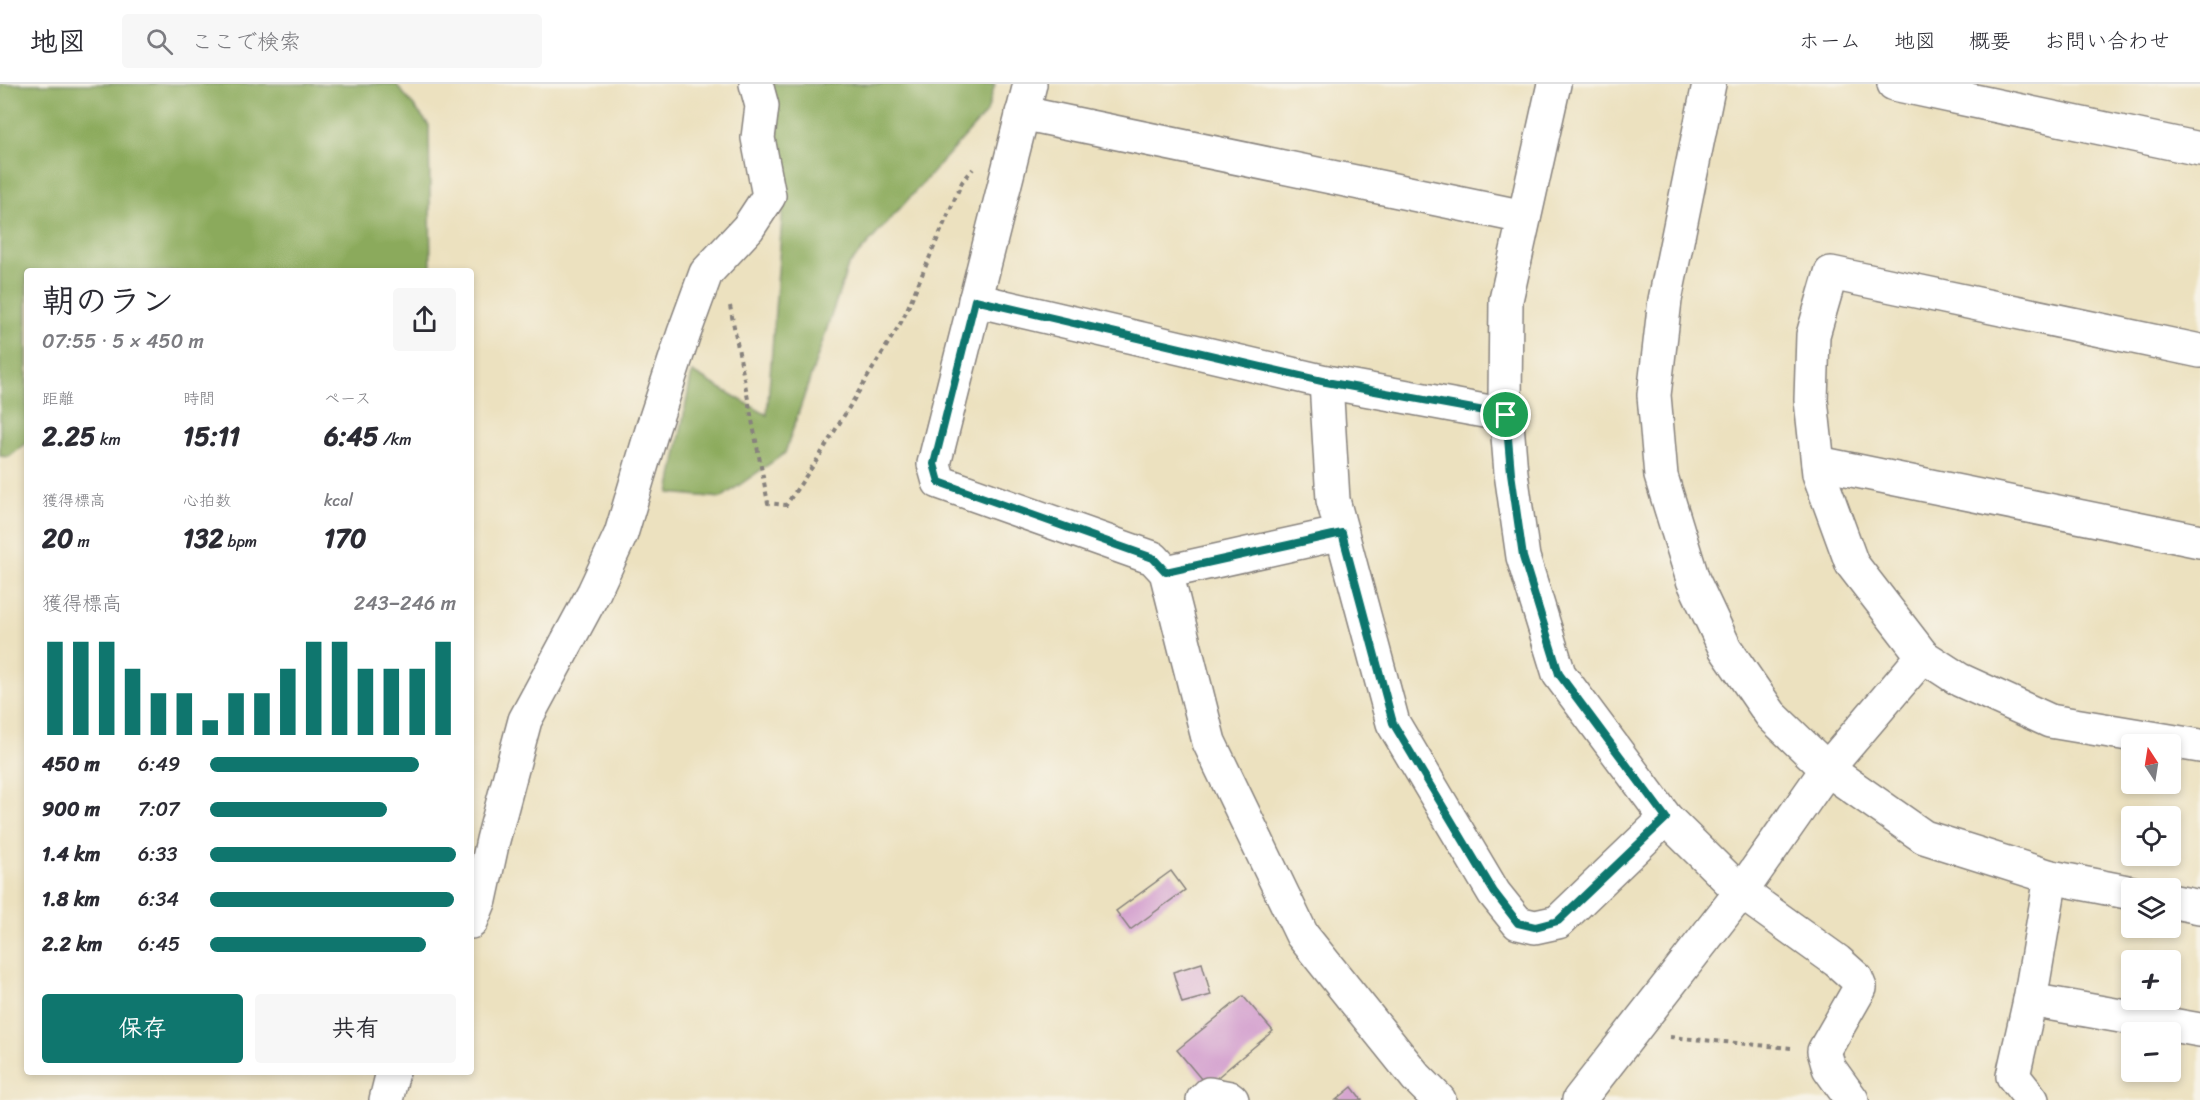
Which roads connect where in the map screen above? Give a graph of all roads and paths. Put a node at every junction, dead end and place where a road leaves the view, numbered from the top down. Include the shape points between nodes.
1 (756, 84) edge
2 (1554, 84) edge
3 (1709, 84) edge
4 (1894, 84) edge
5 (1026, 98) edge
6 (2200, 149) edge
7 (1011, 158) junction
8 (1524, 218) junction
9 (975, 300) junction
10 (729, 302) dead end
11 (2200, 351) edge
12 (1326, 382) junction
13 (1506, 415) junction
14 (1818, 464) junction
15 (1342, 533) junction
16 (2200, 541) edge
17 (1166, 572) junction
18 (1923, 656) junction
19 (2200, 746) edge
20 (1827, 769) junction
21 (1666, 818) junction
22 (2051, 877) junction
23 (2121, 891) edge
24 (1741, 892) junction
25 (2181, 903) edge
26 (2200, 907) edge
27 (474, 915) edge
28 (2030, 1000) junction
29 (2200, 1030) edge
30 (1666, 1037) dead end
31 (1794, 1048) dead end
32 (392, 1075) edge
33 (386, 1100) edge
34 (1203, 1100) edge
35 (1232, 1100) edge
36 (1439, 1100) edge
37 (1579, 1100) edge
38 (1852, 1100) edge
39 (2032, 1100) edge

1 - 27 street via 762,106 758,138 769,196 748,228 706,273 621,534 525,720
2 - 8 street
3 - 20 street via 1665,300 1654,395 1661,476 1693,580 1725,648 1771,715
4 - 6 street
5 - 7 street
5 - 8 street
7 - 9 street
7 - 10 path via 974,168 962,182 903,319 786,505 768,503
8 - 13 street via 1506,300
9 - 12 street
9 - 17 street via 934,464 939,482 1153,558
11 - 14 street via 1831,273 1813,335 1811,400
12 - 13 street
12 - 15 street via 1333,500
13 - 21 street via 1523,557 1559,674
14 - 16 street
14 - 18 street via 1852,564
15 - 17 street
15 - 21 street via 1393,723 1494,892 1518,923 1535,927 1558,921
17 - 36 street via 1209,742 1302,935 1416,1077
18 - 19 street via 1960,680 2050,722
18 - 20 street
20 - 22 street via 1924,837
20 - 24 street
21 - 24 street
22 - 23 street
22 - 28 street
24 - 37 street
24 - 38 street via 1856,978 1860,987 1824,1051 1828,1068
25 - 26 street
28 - 29 street
28 - 39 street via 2013,1076
30 - 31 path
32 - 33 street
34 - 35 street via 1209,1094

